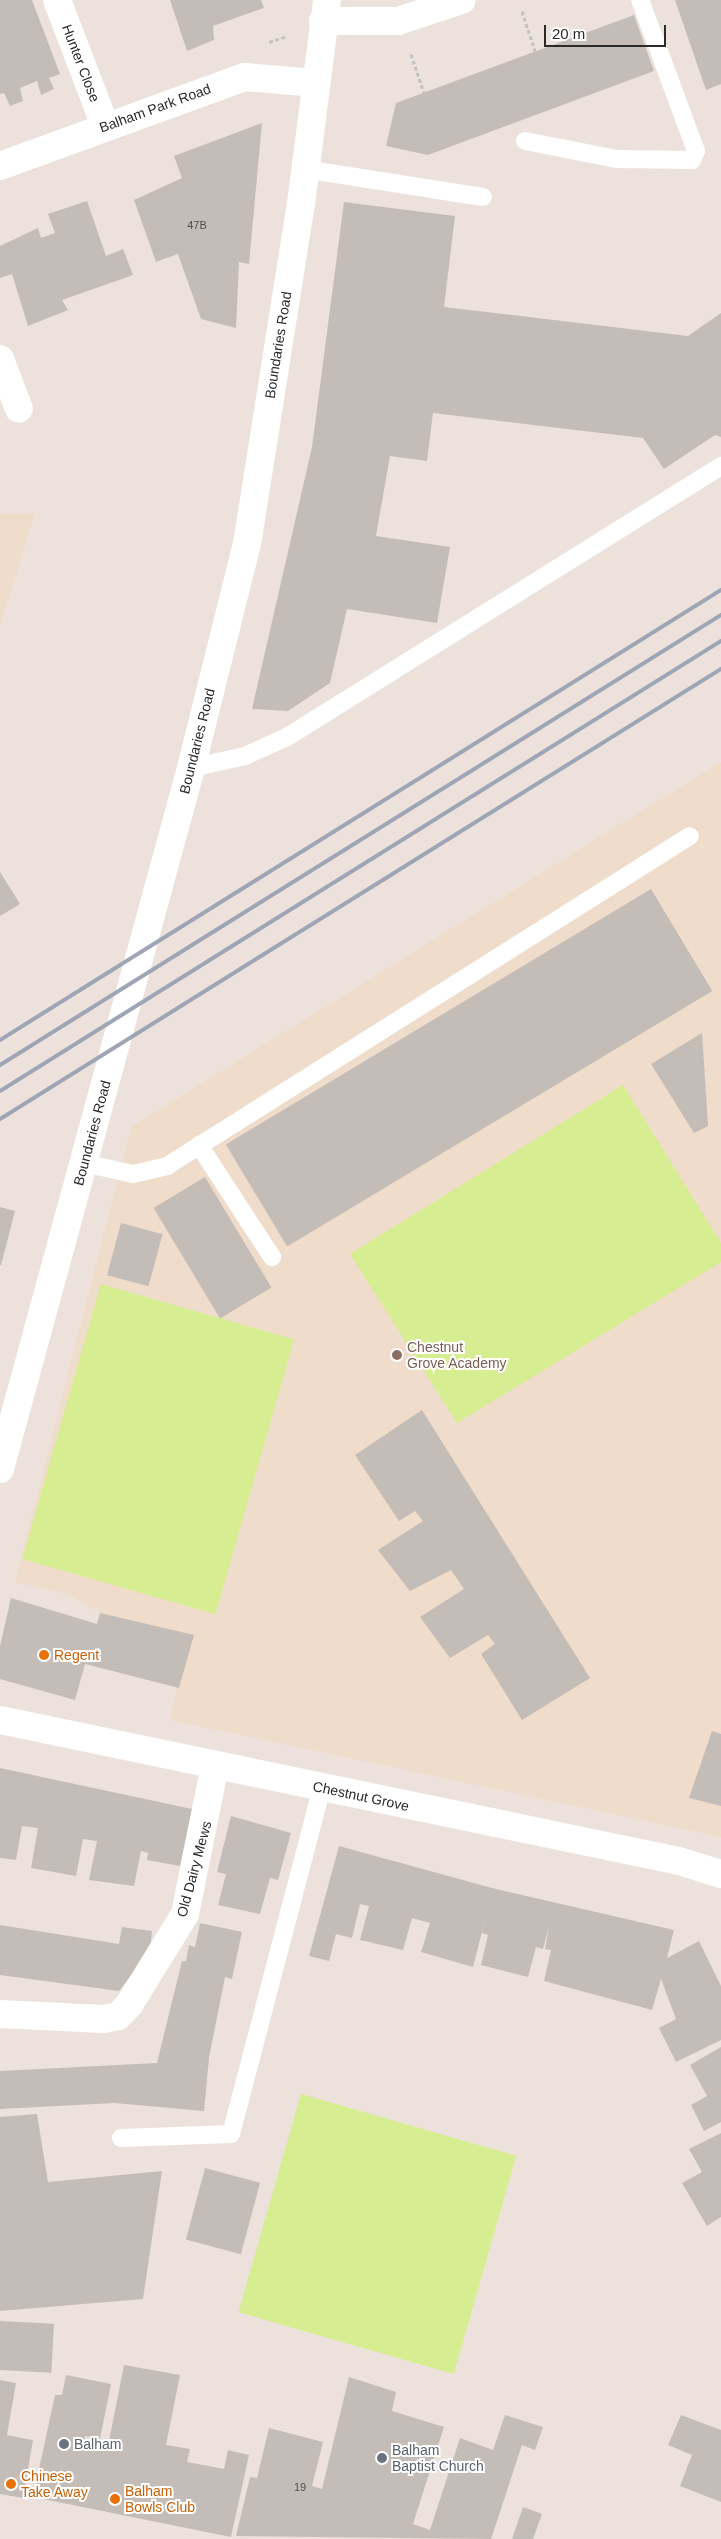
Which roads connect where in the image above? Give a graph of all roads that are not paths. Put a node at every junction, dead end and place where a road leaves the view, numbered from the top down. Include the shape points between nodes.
1 (57, 0) edge
2 (462, 0) edge
3 (640, 0) edge
4 (325, 11) edge
5 (316, 83) junction
6 (106, 126) junction
7 (524, 141) dead end
8 (0, 166) edge
9 (304, 169) junction
10 (484, 197) dead end
11 (0, 358) edge
12 (20, 409) dead end
13 (721, 466) edge
14 (191, 768) junction
15 (690, 836) dead end
16 (199, 1146) junction
17 (84, 1163) junction
18 (272, 1257) dead end
19 (0, 1469) edge
20 (0, 1720) edge
21 (215, 1765) junction
22 (322, 1788) junction
23 (721, 1874) edge
24 (0, 2014) edge
25 (121, 2138) dead end

1 - 6 street, Hunter Close
2 - 4 street via 398,21
3 - 7 lane via 696,152 692,160 617,159
4 - 5 street, Boundaries Road
5 - 6 street, Balham Park Road via 245,77
5 - 9 street, Boundaries Road
6 - 8 street, Balham Park Road
9 - 10 lane
9 - 14 street, Boundaries Road via 246,544
11 - 12 street
13 - 14 lane via 286,737 245,756
14 - 17 street, Boundaries Road
15 - 16 lane
16 - 17 lane via 149,1173
16 - 18 lane
17 - 19 street, Boundaries Road
20 - 21 street, Chestnut Grove
21 - 22 street, Chestnut Grove
21 - 24 street, Old Dairy Mews via 185,1914 129,2005 118,2016 103,2019
22 - 23 street, Chestnut Grove via 679,1861
22 - 25 lane via 231,2134

